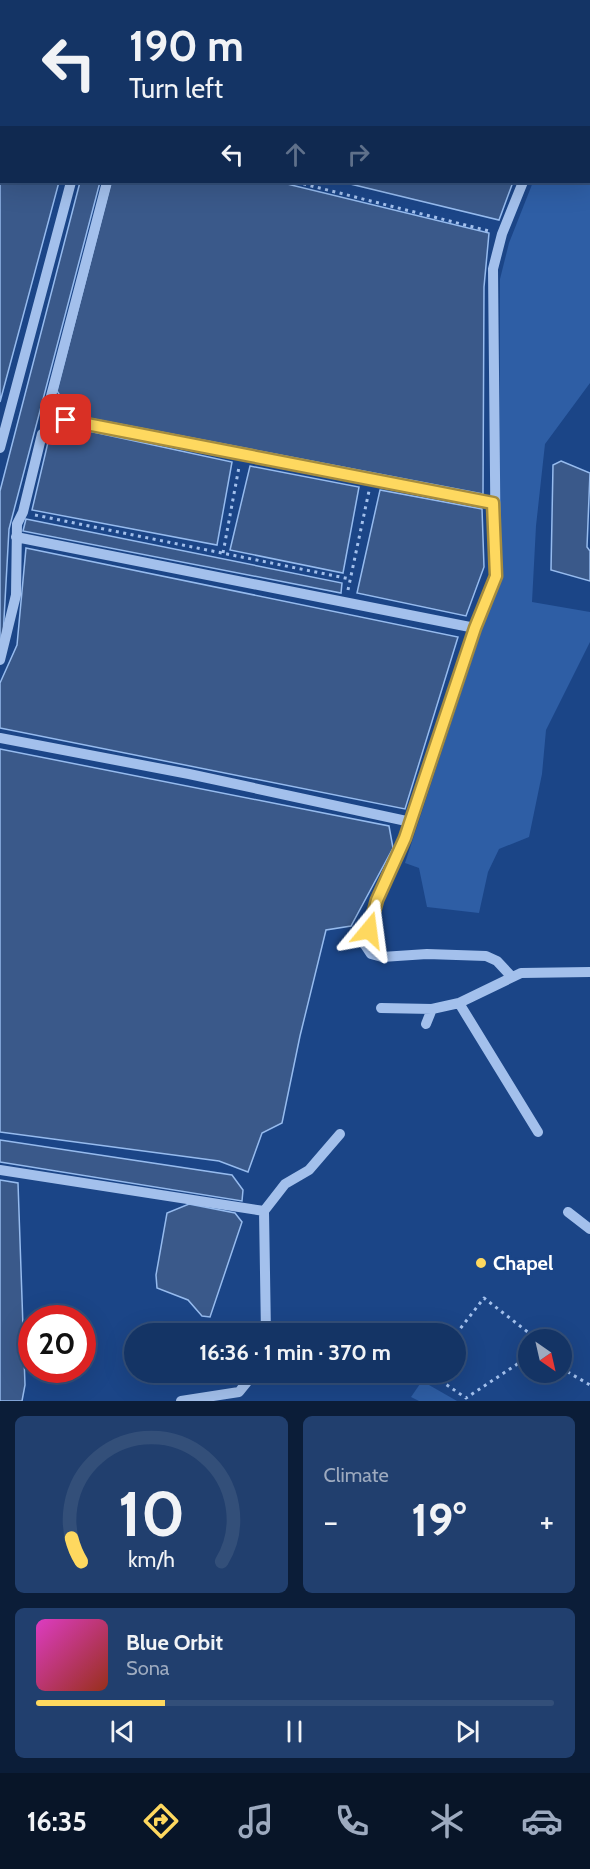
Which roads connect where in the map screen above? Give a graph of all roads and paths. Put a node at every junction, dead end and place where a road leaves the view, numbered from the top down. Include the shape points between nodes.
1 (71, 183) edge
2 (107, 183) edge
3 (300, 183) edge
4 (523, 183) edge
5 (502, 234) junction
6 (66, 420) junction
7 (0, 448) edge
8 (241, 456) junction
9 (371, 481) junction
10 (493, 503) junction
11 (23, 512) junction
12 (16, 537) junction
13 (223, 553) junction
14 (350, 579) junction
15 (346, 601) junction
16 (475, 628) junction
17 (0, 660) edge
18 (0, 738) edge
19 (411, 822) junction
20 (590, 972) edge
21 (511, 976) junction
22 (459, 1003) junction
23 (381, 1008) dead end
24 (432, 1009) junction
25 (426, 1024) dead end
26 (538, 1132) dead end
27 (340, 1134) dead end
28 (0, 1170) edge
29 (264, 1211) junction
30 (568, 1212) dead end
31 (590, 1229) edge
32 (266, 1323) edge
33 (465, 1323) edge
34 (524, 1329) edge
35 (518, 1364) edge
36 (572, 1374) edge
37 (246, 1383) edge
38 (444, 1383) edge
39 (590, 1385) edge
40 (181, 1401) edge

1 - 7 street
2 - 6 street via 51,396
3 - 5 path
4 - 5 street
5 - 10 street via 493,269
6 - 8 street
6 - 11 street via 42,434
8 - 9 street
8 - 13 path
9 - 10 street
9 - 14 path
10 - 16 street via 496,576
11 - 12 street via 16,524
11 - 13 path
12 - 15 street
12 - 17 street via 16,595
13 - 14 path
14 - 15 path
15 - 16 street
16 - 19 street
18 - 19 street
19 - 21 street via 377,900 363,942 366,950 381,957 486,956
20 - 21 street
21 - 22 street
22 - 24 street
22 - 26 street
23 - 24 street
24 - 25 street
27 - 29 street via 309,1170 285,1184
28 - 29 street
29 - 32 street
30 - 31 street
33 - 34 path via 484,1298
35 - 38 path via 466,1398
36 - 39 path
37 - 40 street via 239,1392

